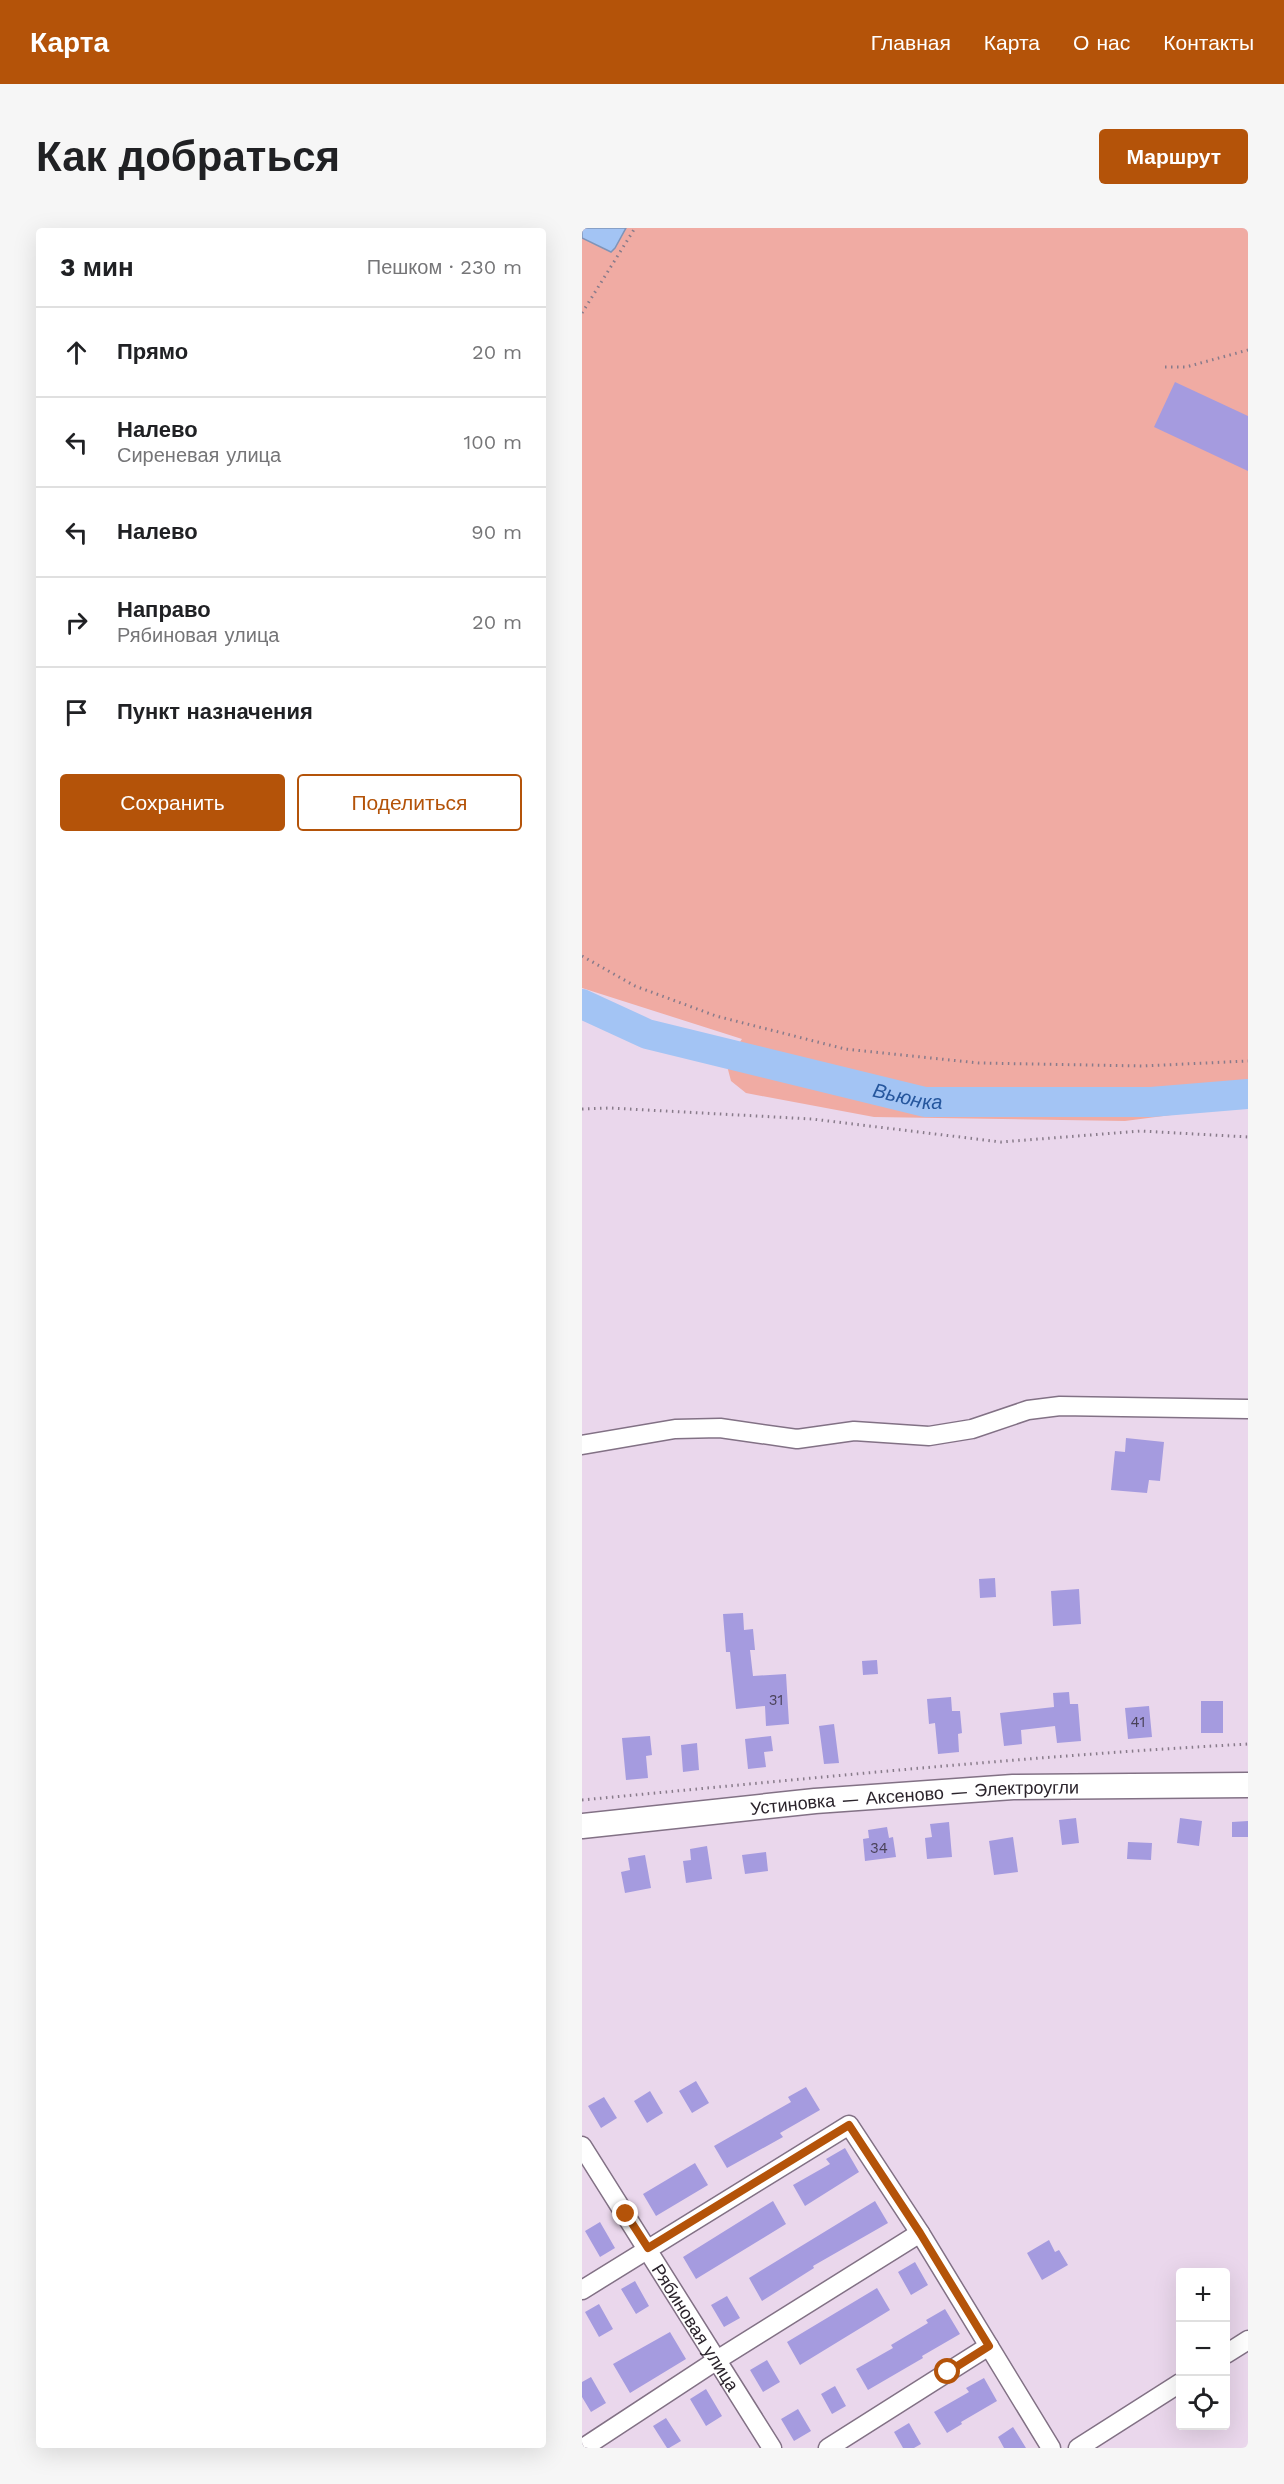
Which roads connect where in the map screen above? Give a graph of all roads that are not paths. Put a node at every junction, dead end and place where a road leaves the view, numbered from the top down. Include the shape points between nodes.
1 (1248, 1409) edge
2 (582, 1445) edge
3 (1248, 1785) edge
4 (582, 1826) edge
5 (582, 2146) edge
6 (920, 2233) junction
7 (648, 2248) junction
8 (582, 2290) edge
9 (1248, 2340) edge
10 (989, 2346) junction
11 (1230, 2351) edge
12 (717, 2360) junction
13 (1176, 2386) edge
14 (583, 2448) edge
15 (772, 2448) edge
16 (828, 2448) edge
17 (1051, 2448) edge
18 (1078, 2448) edge

1 - 2 street via 1060,1406 1028,1410 972,1429 929,1436 854,1431 797,1439 697,1428
3 - 4 main road, Устиновка — Аксеново — Электроугли via 1013,1787 815,1801
5 - 7 street, Рябиновая улица
6 - 7 street via 849,2125
6 - 10 street
6 - 12 street
7 - 8 street
7 - 12 street, Рябиновая улица
9 - 11 street
10 - 16 street
10 - 17 street
12 - 14 street
12 - 15 street, Рябиновая улица
13 - 18 street

